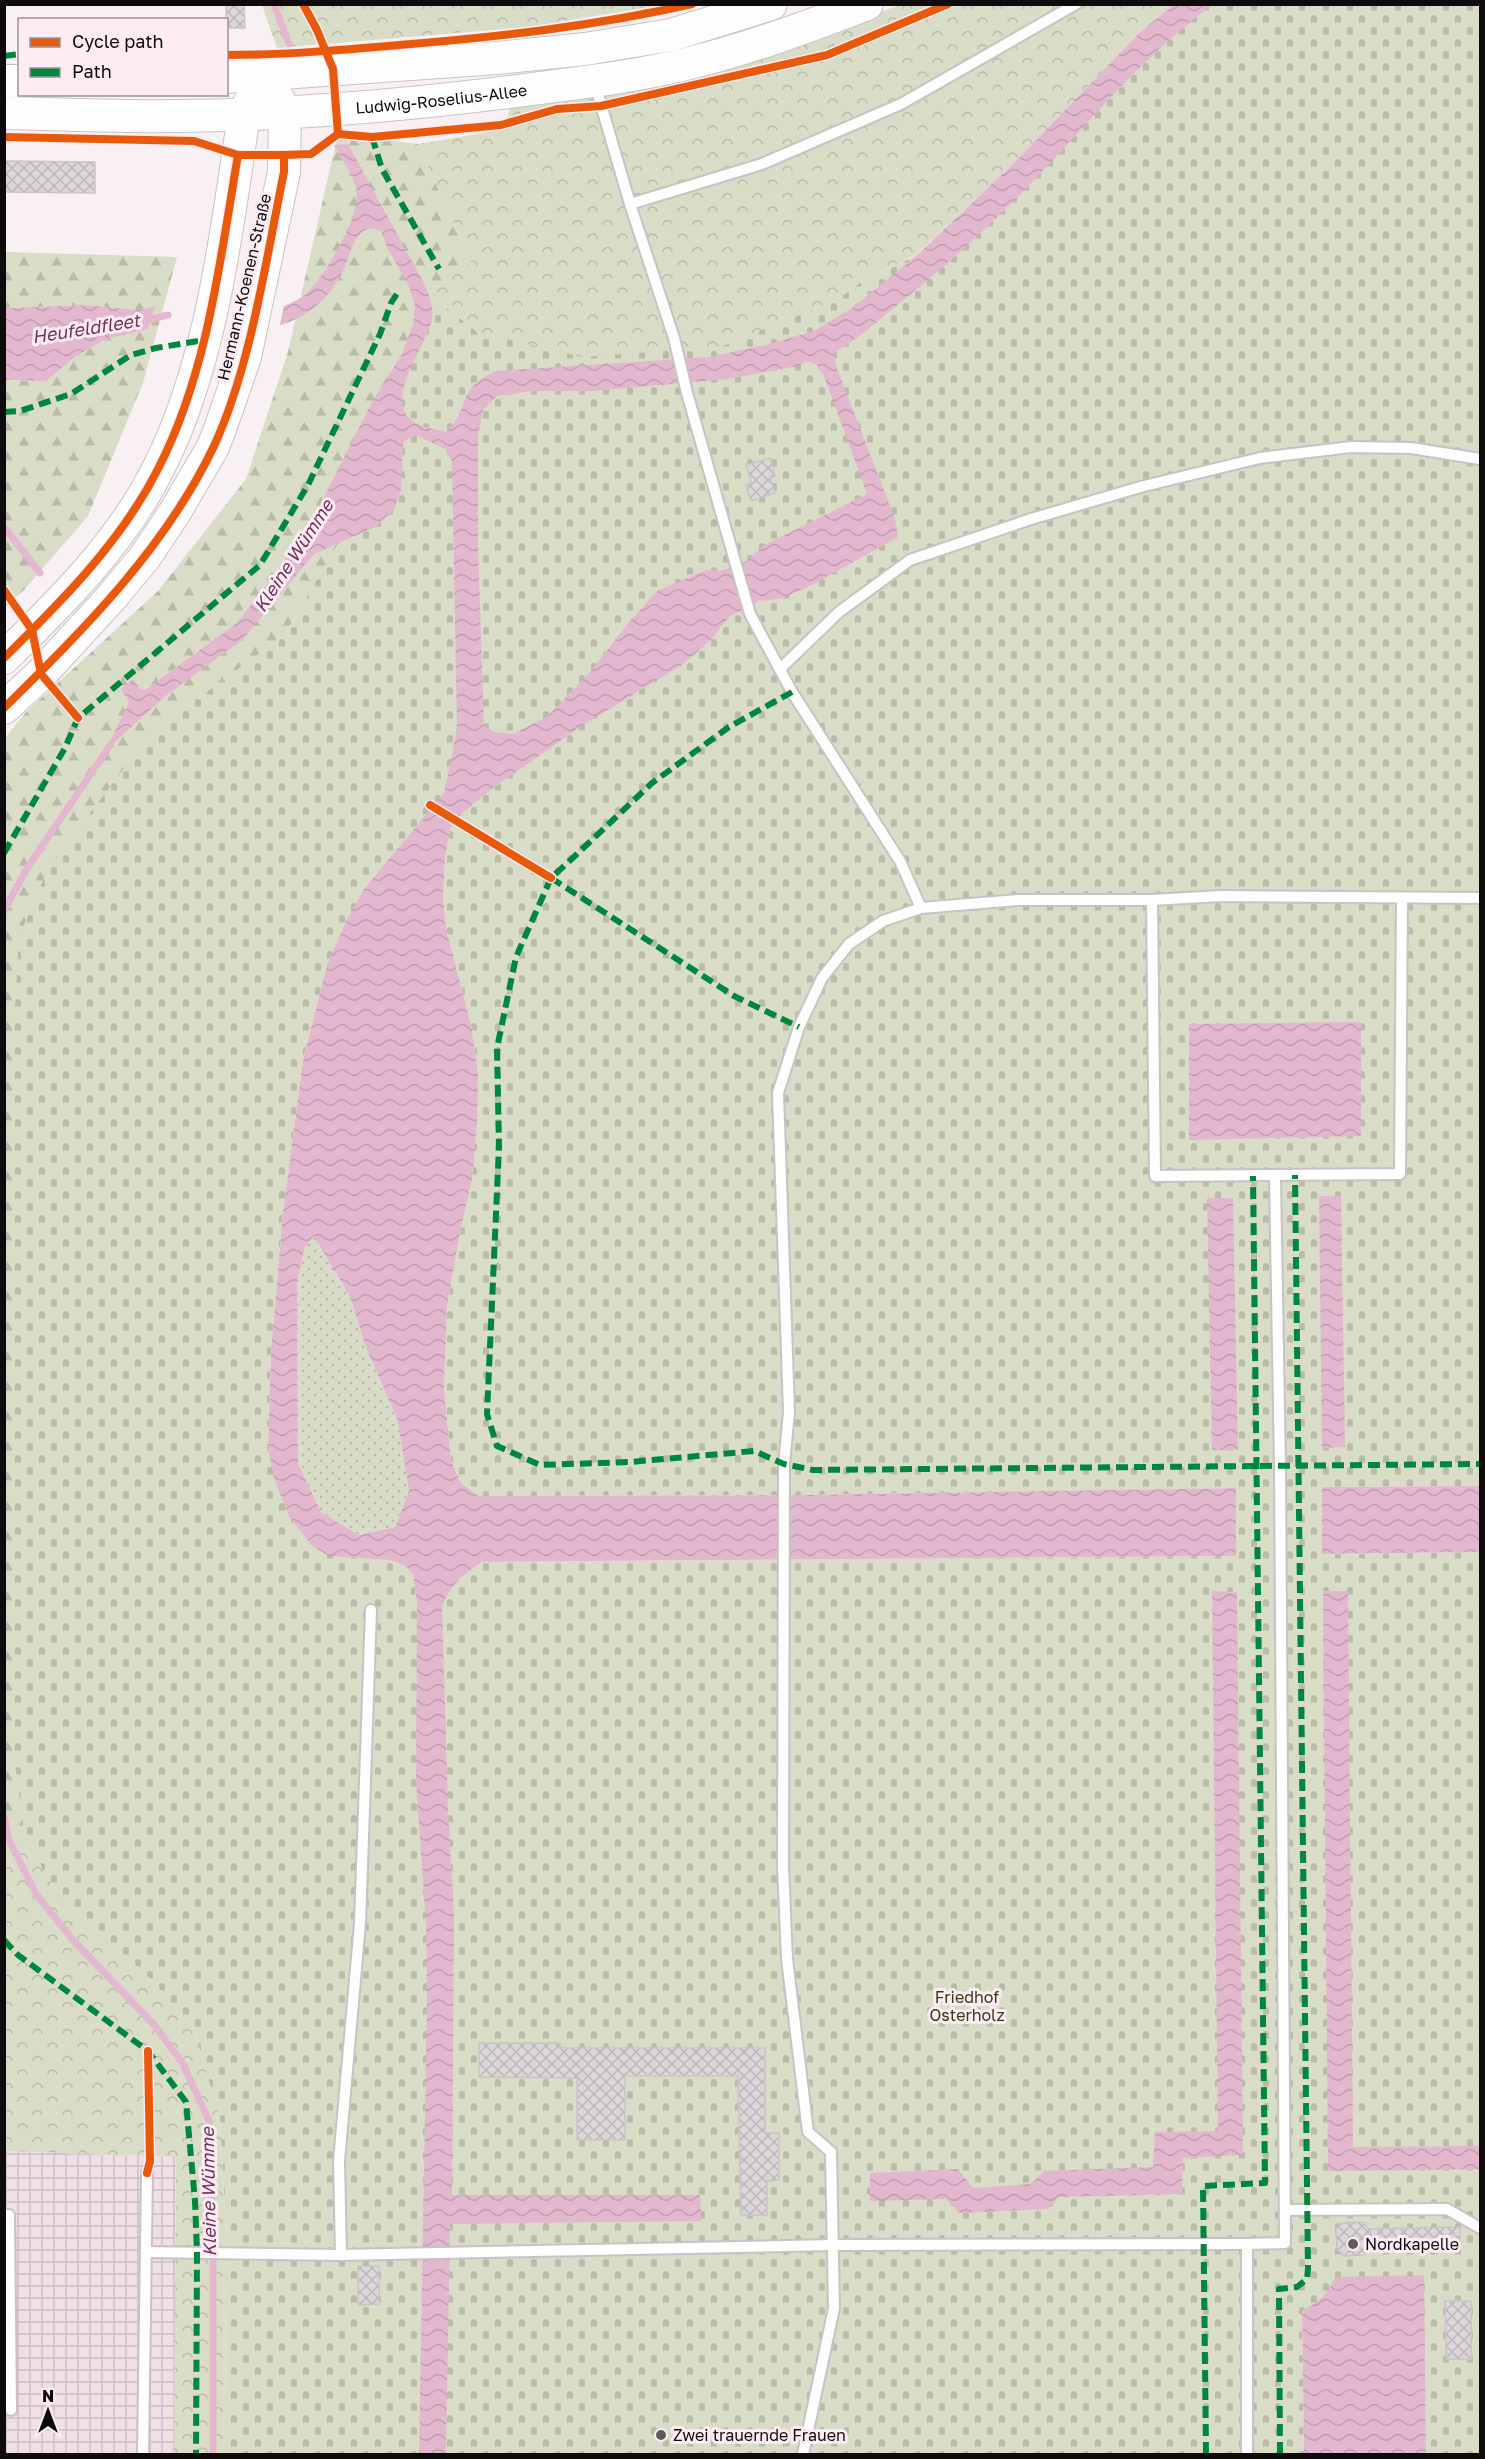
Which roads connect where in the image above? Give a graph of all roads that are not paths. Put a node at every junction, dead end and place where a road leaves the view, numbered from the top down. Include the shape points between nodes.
1 (771, 4) edge
2 (867, 4) edge
3 (1076, 4) edge
4 (265, 74) junction
5 (228, 77) edge
6 (594, 81) junction
7 (285, 112) junction
8 (4, 113) edge
9 (244, 114) junction
10 (630, 204) junction
11 (1480, 459) edge
12 (4, 658) edge
13 (780, 669) junction
14 (4, 708) edge
15 (1480, 898) edge
16 (1402, 899) junction
17 (1152, 900) junction
18 (921, 908) junction
19 (1275, 1176) junction
20 (371, 1610) dead end
21 (147, 2173) dead end
22 (1285, 2210) junction
23 (4, 2215) edge
24 (1480, 2228) edge
25 (1247, 2244) junction
26 (833, 2246) junction
27 (146, 2252) junction
28 (341, 2255) junction
29 (11, 2410) dead end
30 (143, 2454) edge
31 (803, 2454) edge
32 (1247, 2454) edge

1 - 4 main road via 671,35 585,48
2 - 6 main road, Ludwig-Roselius-Allee via 782,36 685,64
3 - 10 lane via 900,104 762,164
4 - 5 main road
4 - 7 main road, Hermann-Koenen-Straße
4 - 9 main road, Hermann-Koenen-Straße
6 - 7 main road, Ludwig-Roselius-Allee via 462,98
6 - 10 lane
7 - 9 main road, Ludwig-Roselius-Allee
7 - 14 main road, Hermann-Koenen-Straße via 284,172 245,357 213,447 145,557 40,675
8 - 9 main road, Ludwig-Roselius-Allee
9 - 12 main road, Hermann-Koenen-Straße via 212,303 194,378 175,433 158,469 114,539
10 - 13 lane via 674,338 750,614
11 - 13 lane via 1411,448 1351,447 1260,458 1042,516 910,560 839,612
13 - 18 lane via 900,861
15 - 16 lane
16 - 17 lane via 1221,896
16 - 19 lane via 1400,1174
17 - 18 lane via 1018,900
17 - 19 lane via 1155,1176
18 - 26 lane via 883,921 849,944 822,978 799,1027 778,1093 789,1412 783,1569 783,1866 787,1959 808,2132 831,2152
19 - 22 lane
20 - 28 lane via 360,1923 339,2161
21 - 27 lane
22 - 24 lane via 1447,2208
22 - 25 lane via 1285,2243
23 - 29 lane via 9,2215
25 - 26 lane
25 - 32 lane
26 - 28 lane
26 - 31 lane via 834,2308
27 - 28 lane
27 - 30 lane

